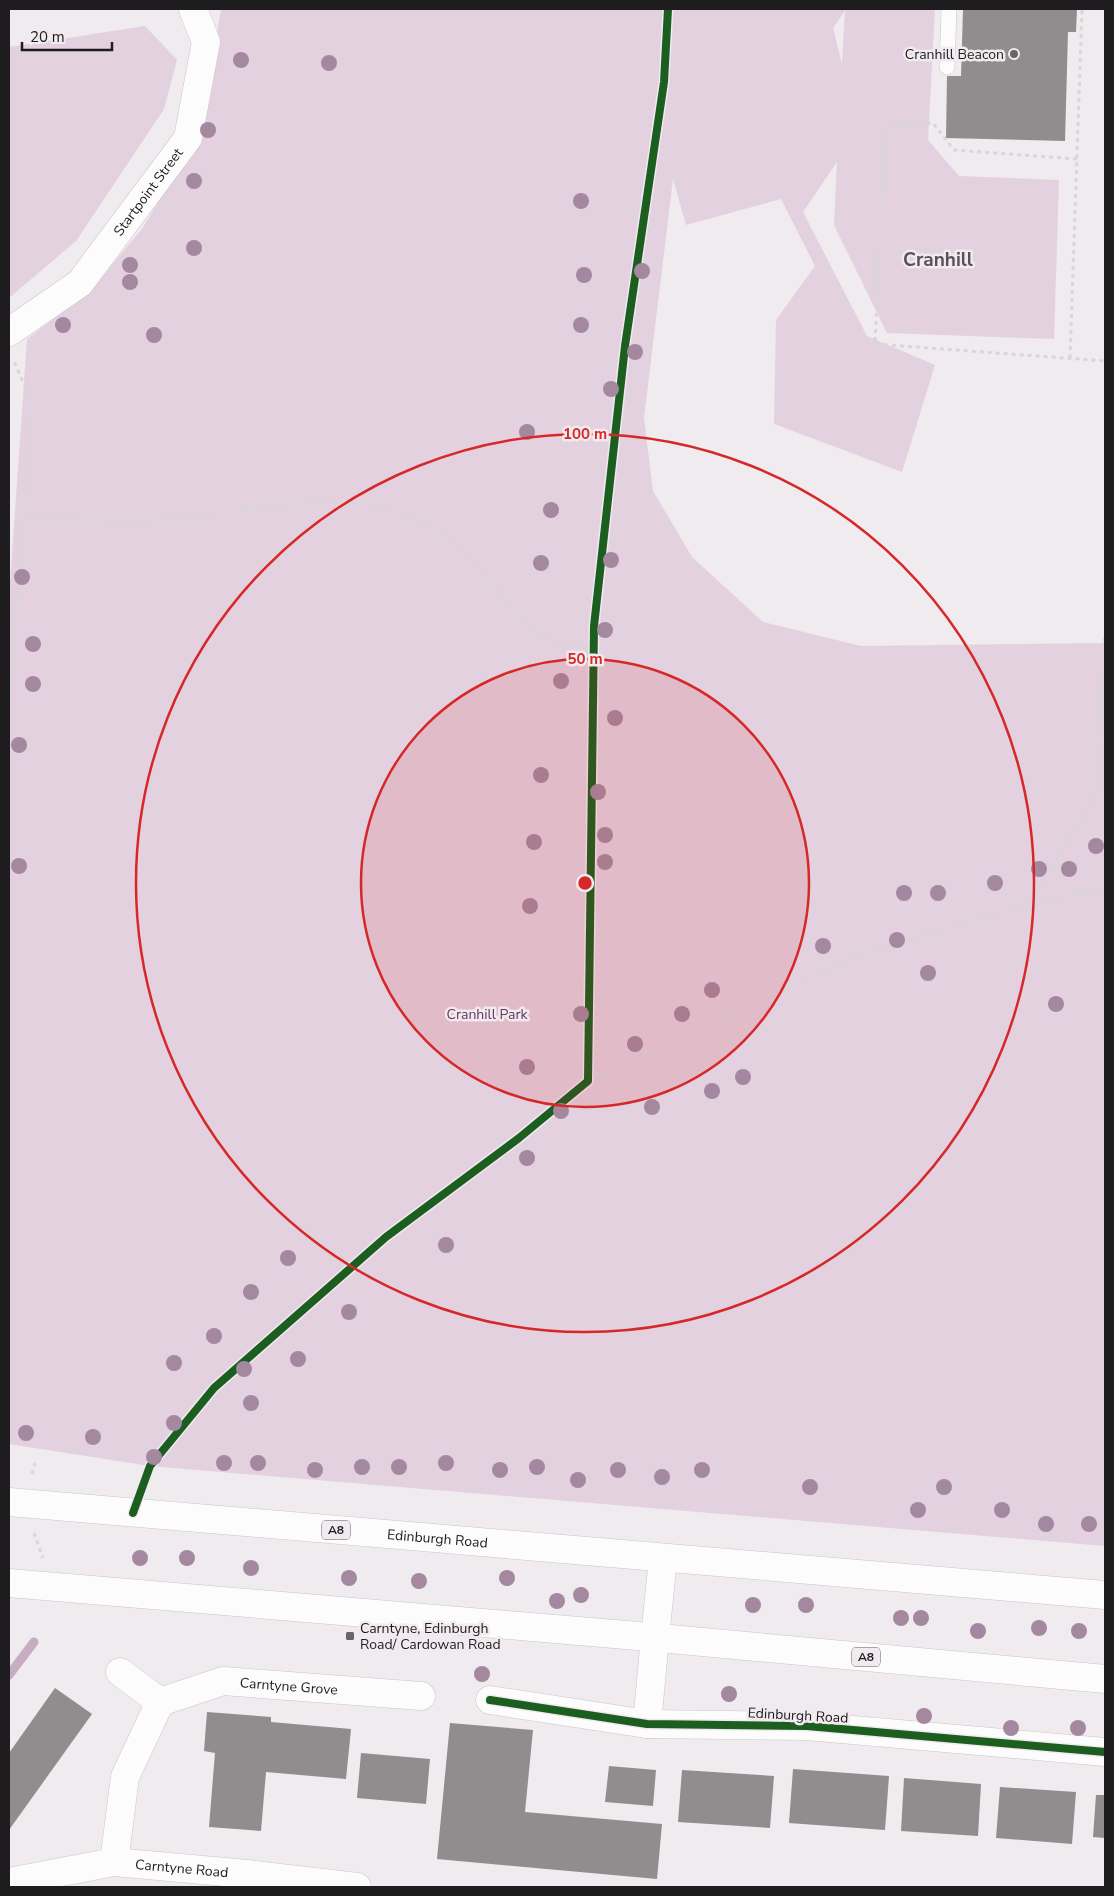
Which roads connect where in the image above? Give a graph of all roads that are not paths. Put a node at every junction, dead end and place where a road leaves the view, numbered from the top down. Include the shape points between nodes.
1 (192, 9) edge
2 (949, 9) edge
3 (947, 67) dead end
4 (9, 332) edge
5 (17, 1502) edge
6 (663, 1558) junction
7 (9, 1583) edge
8 (1105, 1595) edge
9 (655, 1638) junction
10 (120, 1672) dead end
11 (1105, 1679) edge
12 (421, 1696) dead end
13 (490, 1700) dead end
14 (160, 1702) junction
15 (647, 1724) junction
16 (1105, 1752) edge
17 (114, 1862) junction
18 (9, 1882) edge
19 (357, 1887) edge

1 - 4 main road, Startpoint Street via 206,42 188,138 80,282
2 - 3 lane
5 - 6 main road, Edinburgh Road / A8
6 - 8 main road, Edinburgh Road / A8
6 - 9 main road
7 - 9 main road, A8
9 - 11 main road, A8
9 - 15 main road
10 - 14 main road
12 - 14 main road, Carntyne Grove via 223,1681
13 - 15 main road, Edinburgh Road
14 - 17 main road via 125,1776
15 - 16 main road, Edinburgh Road via 807,1726
17 - 18 main road, Carntyne Road
17 - 19 main road, Carntyne Road

